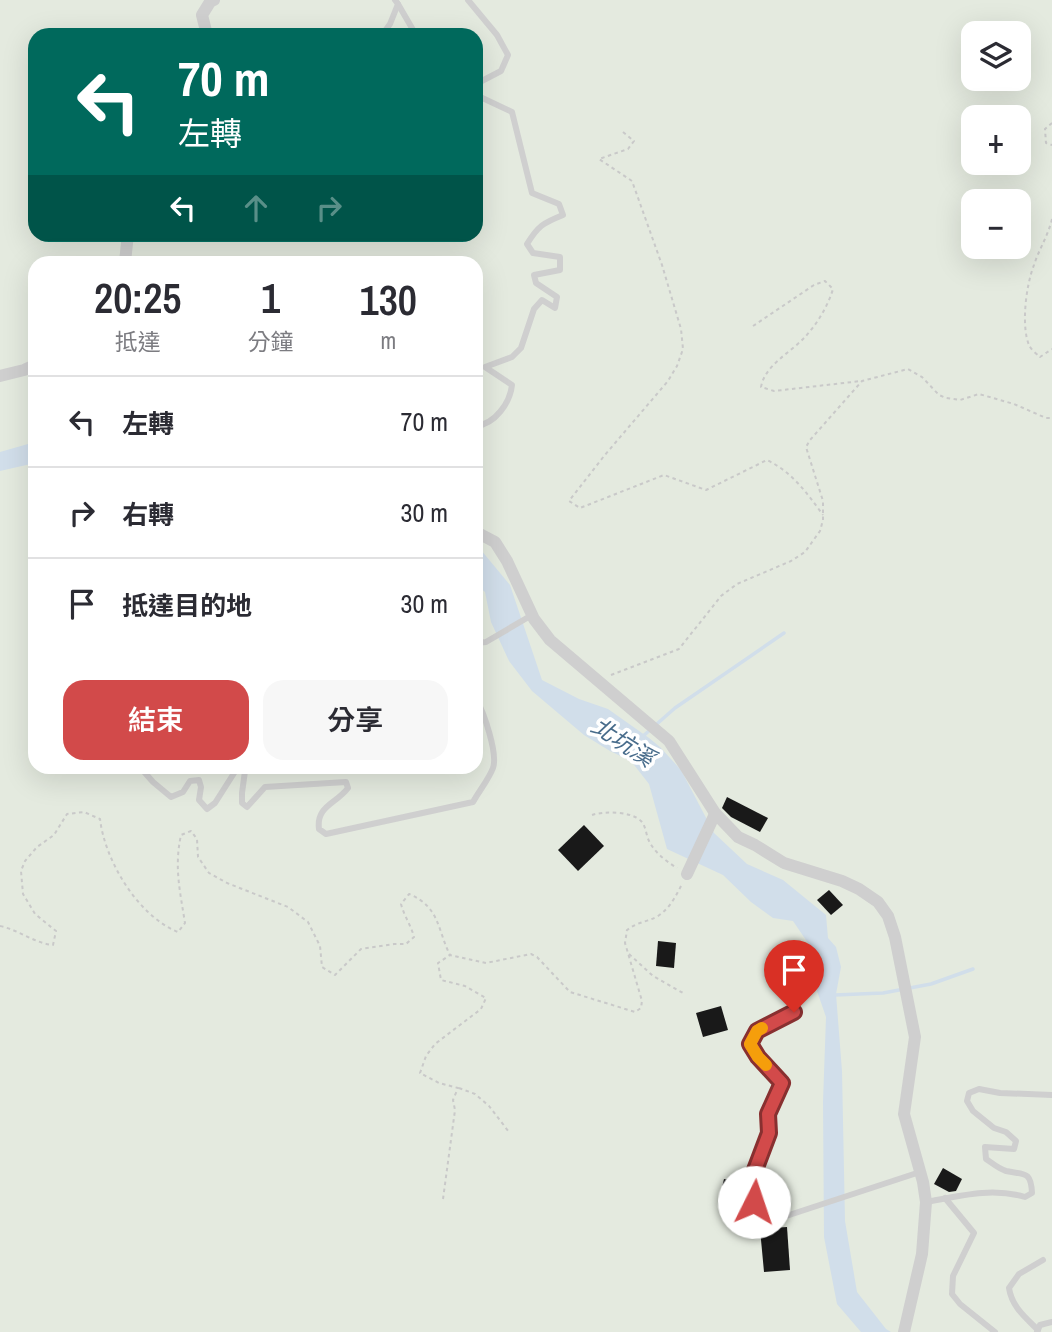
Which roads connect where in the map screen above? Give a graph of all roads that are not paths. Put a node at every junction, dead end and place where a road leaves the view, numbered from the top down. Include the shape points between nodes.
1 (214, 0) edge
2 (468, 0) edge
3 (397, 2) edge
4 (205, 28) edge
5 (387, 28) edge
6 (412, 28) edge
7 (483, 80) edge
8 (483, 98) edge
9 (28, 368) edge
10 (0, 376) edge
11 (483, 425) edge
12 (483, 535) edge
13 (532, 615) junction
14 (483, 642) edge
15 (483, 712) edge
16 (147, 774) edge
17 (233, 774) edge
18 (245, 774) edge
19 (715, 814) dead end
20 (687, 874) road end
21 (794, 1012) dead end
22 (1052, 1095) edge
23 (920, 1172) junction
24 (945, 1198) junction
25 (926, 1202) junction
26 (1043, 1260) dead end
27 (1052, 1322) edge
28 (1038, 1331) edge
29 (904, 1332) edge
30 (995, 1332) edge

1 - 4 street via 202,15
2 - 7 lane via 508,55 501,71
3 - 5 lane
3 - 6 lane
8 - 11 lane via 512,112 532,193 559,204 562,215 536,229 527,244 533,253 560,257 560,270 534,275 536,283 557,298 555,308 541,300 521,348 512,357 485,367 512,385 496,415
9 - 10 street
12 - 13 street via 495,542 507,561
13 - 14 lane
13 - 23 street via 550,640 669,741 715,813 738,837 784,863 859,889 888,916 915,1037 904,1114
15 - 18 lane via 494,766 473,802 326,834 319,829 318,819 322,810 342,797 346,782 265,788 247,807 242,803
16 - 17 lane via 171,797 183,792 190,781 199,780 199,800 207,809
19 - 20 street
21 - 23 lane via 757,1031 750,1044 782,1083 768,1114 769,1133 755,1170 758,1221 774,1220
22 - 24 lane via 979,1089 969,1093 967,1101 973,1111 1016,1141 1014,1149 985,1147 985,1159 1003,1171 1027,1175 1032,1193 1025,1197 1000,1192
23 - 25 street
24 - 25 lane
24 - 30 lane via 974,1233 953,1276 952,1294
25 - 29 street via 922,1254
26 - 28 lane via 1019,1274 1009,1288 1011,1299
27 - 28 lane via 1040,1325

